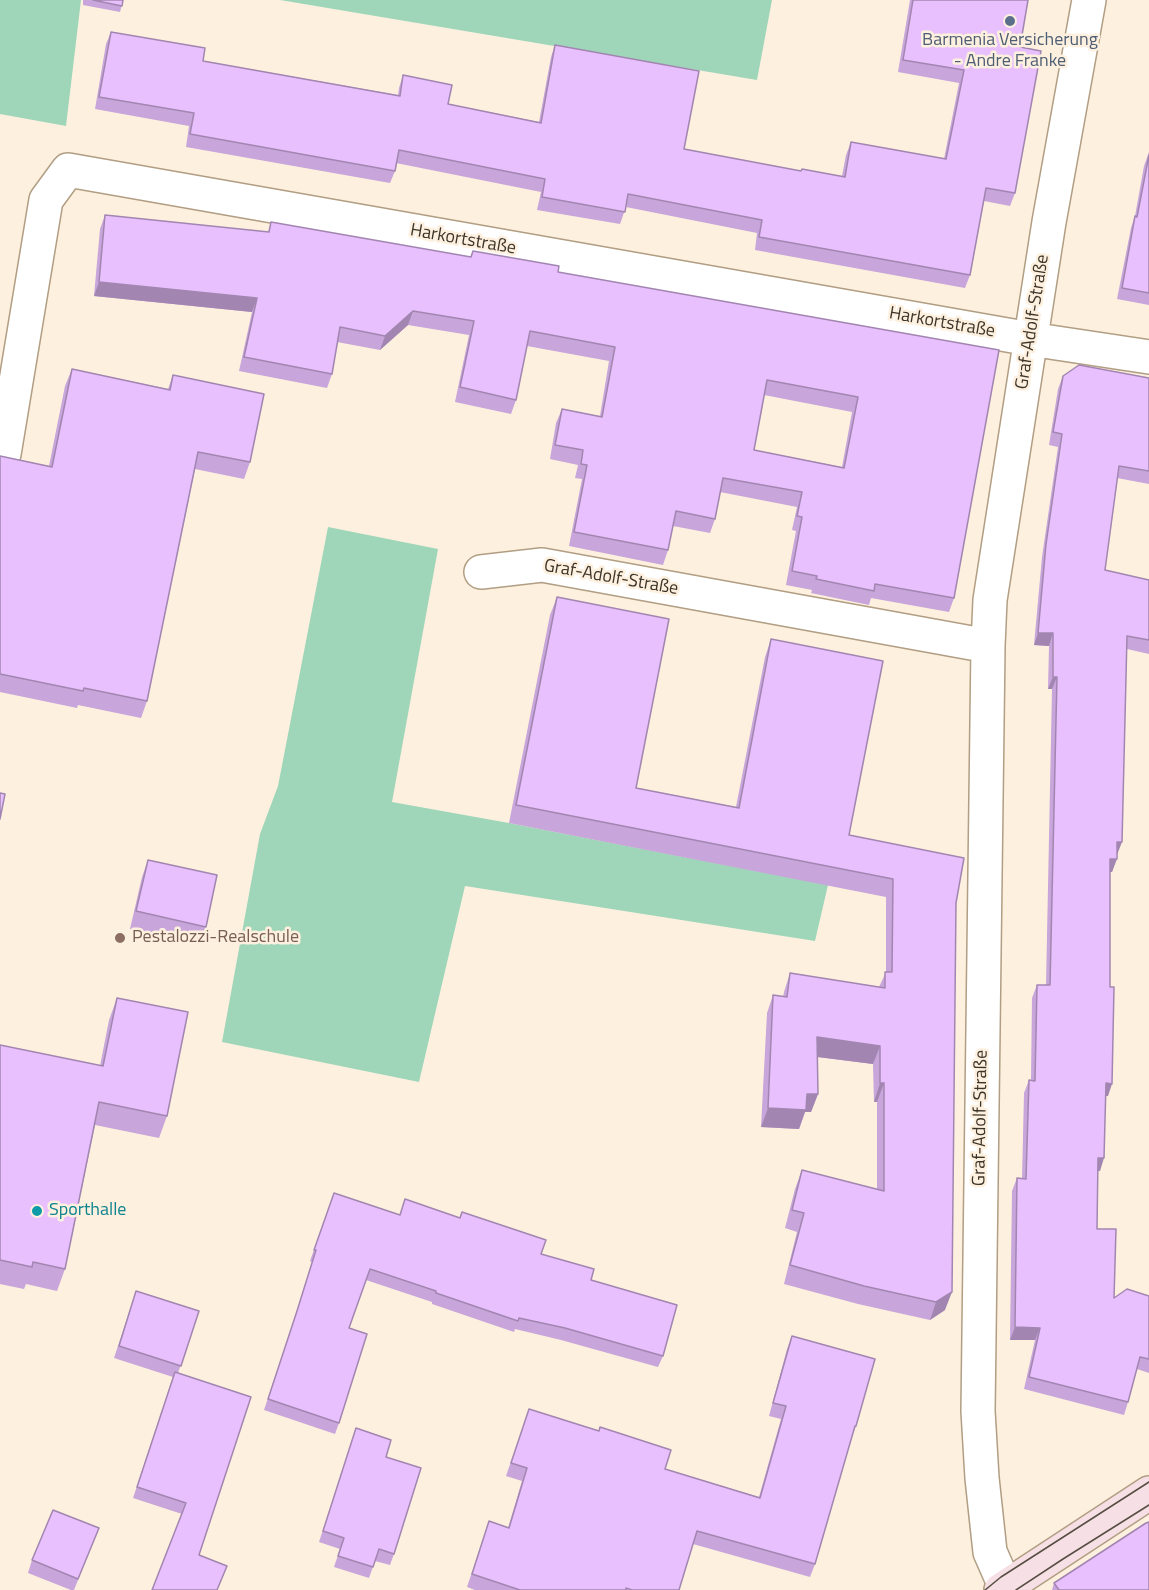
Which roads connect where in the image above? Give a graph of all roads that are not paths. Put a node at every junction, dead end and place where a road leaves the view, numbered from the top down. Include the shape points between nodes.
1 (1089, 0) edge
2 (1030, 339) junction
3 (1149, 357) edge
4 (4, 454) edge
5 (481, 572) dead end
6 (988, 646) junction
7 (1149, 1493) edge
8 (1004, 1588) edge

1 - 2 street, Graf-Adolf-Straße
2 - 3 street, Harkortstraße
2 - 4 street, Harkortstraße via 68,170 46,200
2 - 6 street, Graf-Adolf-Straße via 990,600
5 - 6 street, Graf-Adolf-Straße via 542,565
6 - 8 street, Graf-Adolf-Straße via 978,1411 990,1552
7 - 8 main road

